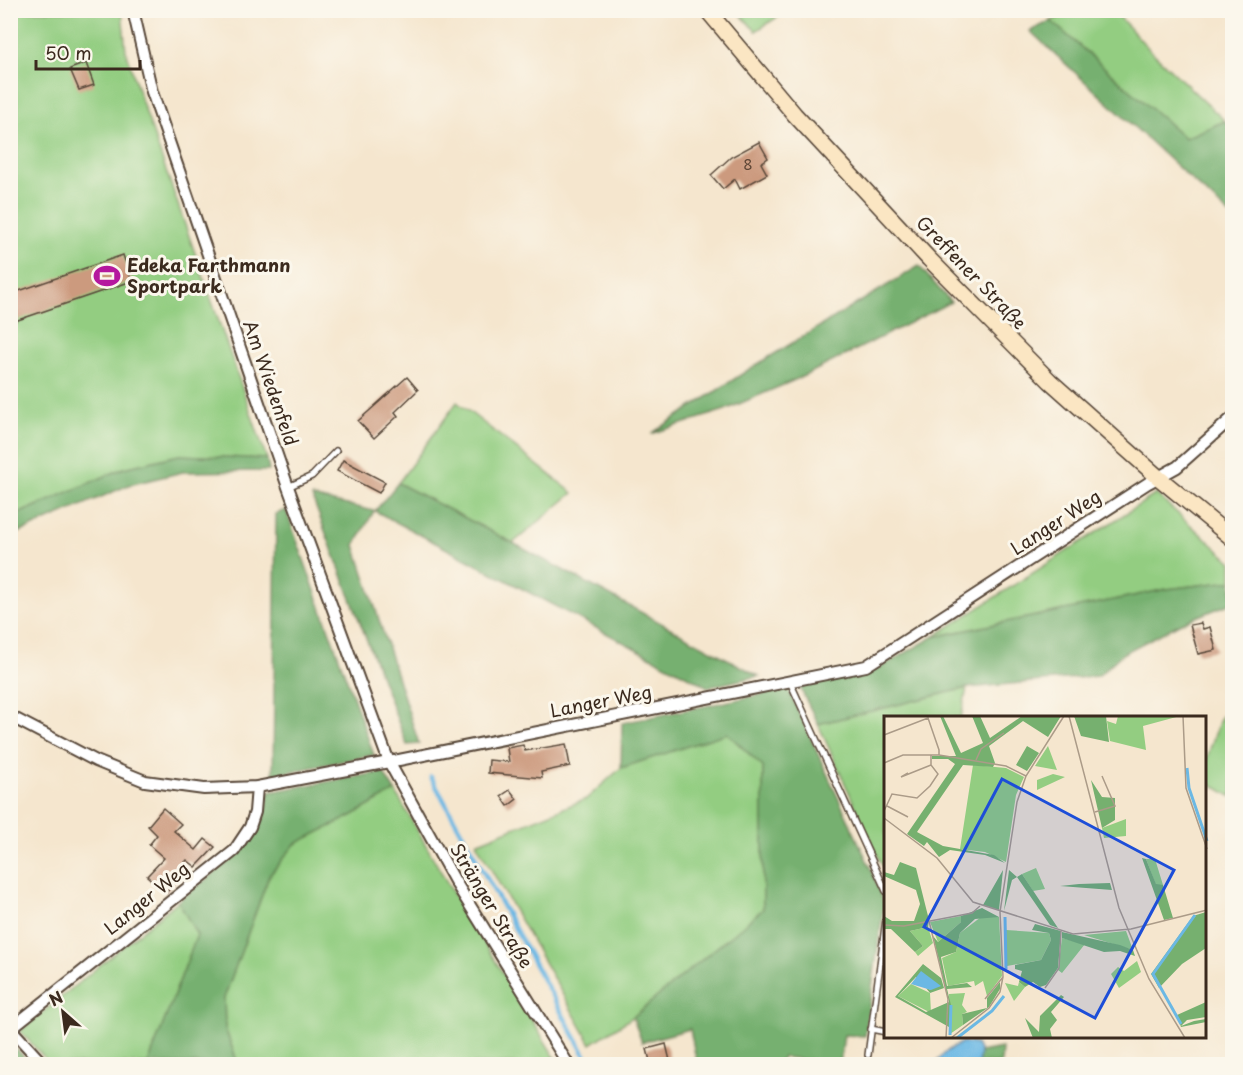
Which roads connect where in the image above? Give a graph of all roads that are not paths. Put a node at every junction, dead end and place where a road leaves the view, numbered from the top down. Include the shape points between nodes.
1 (133, 10) edge
2 (707, 10) edge
3 (1233, 418) edge
4 (336, 451) dead end
5 (1160, 478) junction
6 (288, 487) junction
7 (1233, 538) edge
8 (790, 681) junction
9 (10, 716) edge
10 (389, 762) junction
11 (256, 787) junction
12 (884, 887) edge
13 (884, 934) edge
14 (11, 1029) edge
15 (871, 1029) junction
16 (884, 1032) edge
17 (868, 1055) dead end
18 (43, 1065) edge
19 (568, 1065) edge

1 - 6 street, Am Wiedenfeld via 152,92
2 - 5 main road, Greffener Straße via 795,116 929,259 1050,381
3 - 5 street, Langer Weg
4 - 6 lane via 312,476
5 - 7 main road, Greffener Straße
5 - 8 street, Langer Weg via 866,666
6 - 10 street, Am Wiedenfeld
8 - 10 street, Langer Weg
8 - 12 lane
9 - 11 street via 96,761 145,781 204,789
10 - 11 street, Langer Weg
10 - 19 street, Stränger Straße via 456,883
11 - 14 street, Langer Weg via 255,812 234,850
13 - 15 lane
14 - 18 street
15 - 16 lane
15 - 17 lane

